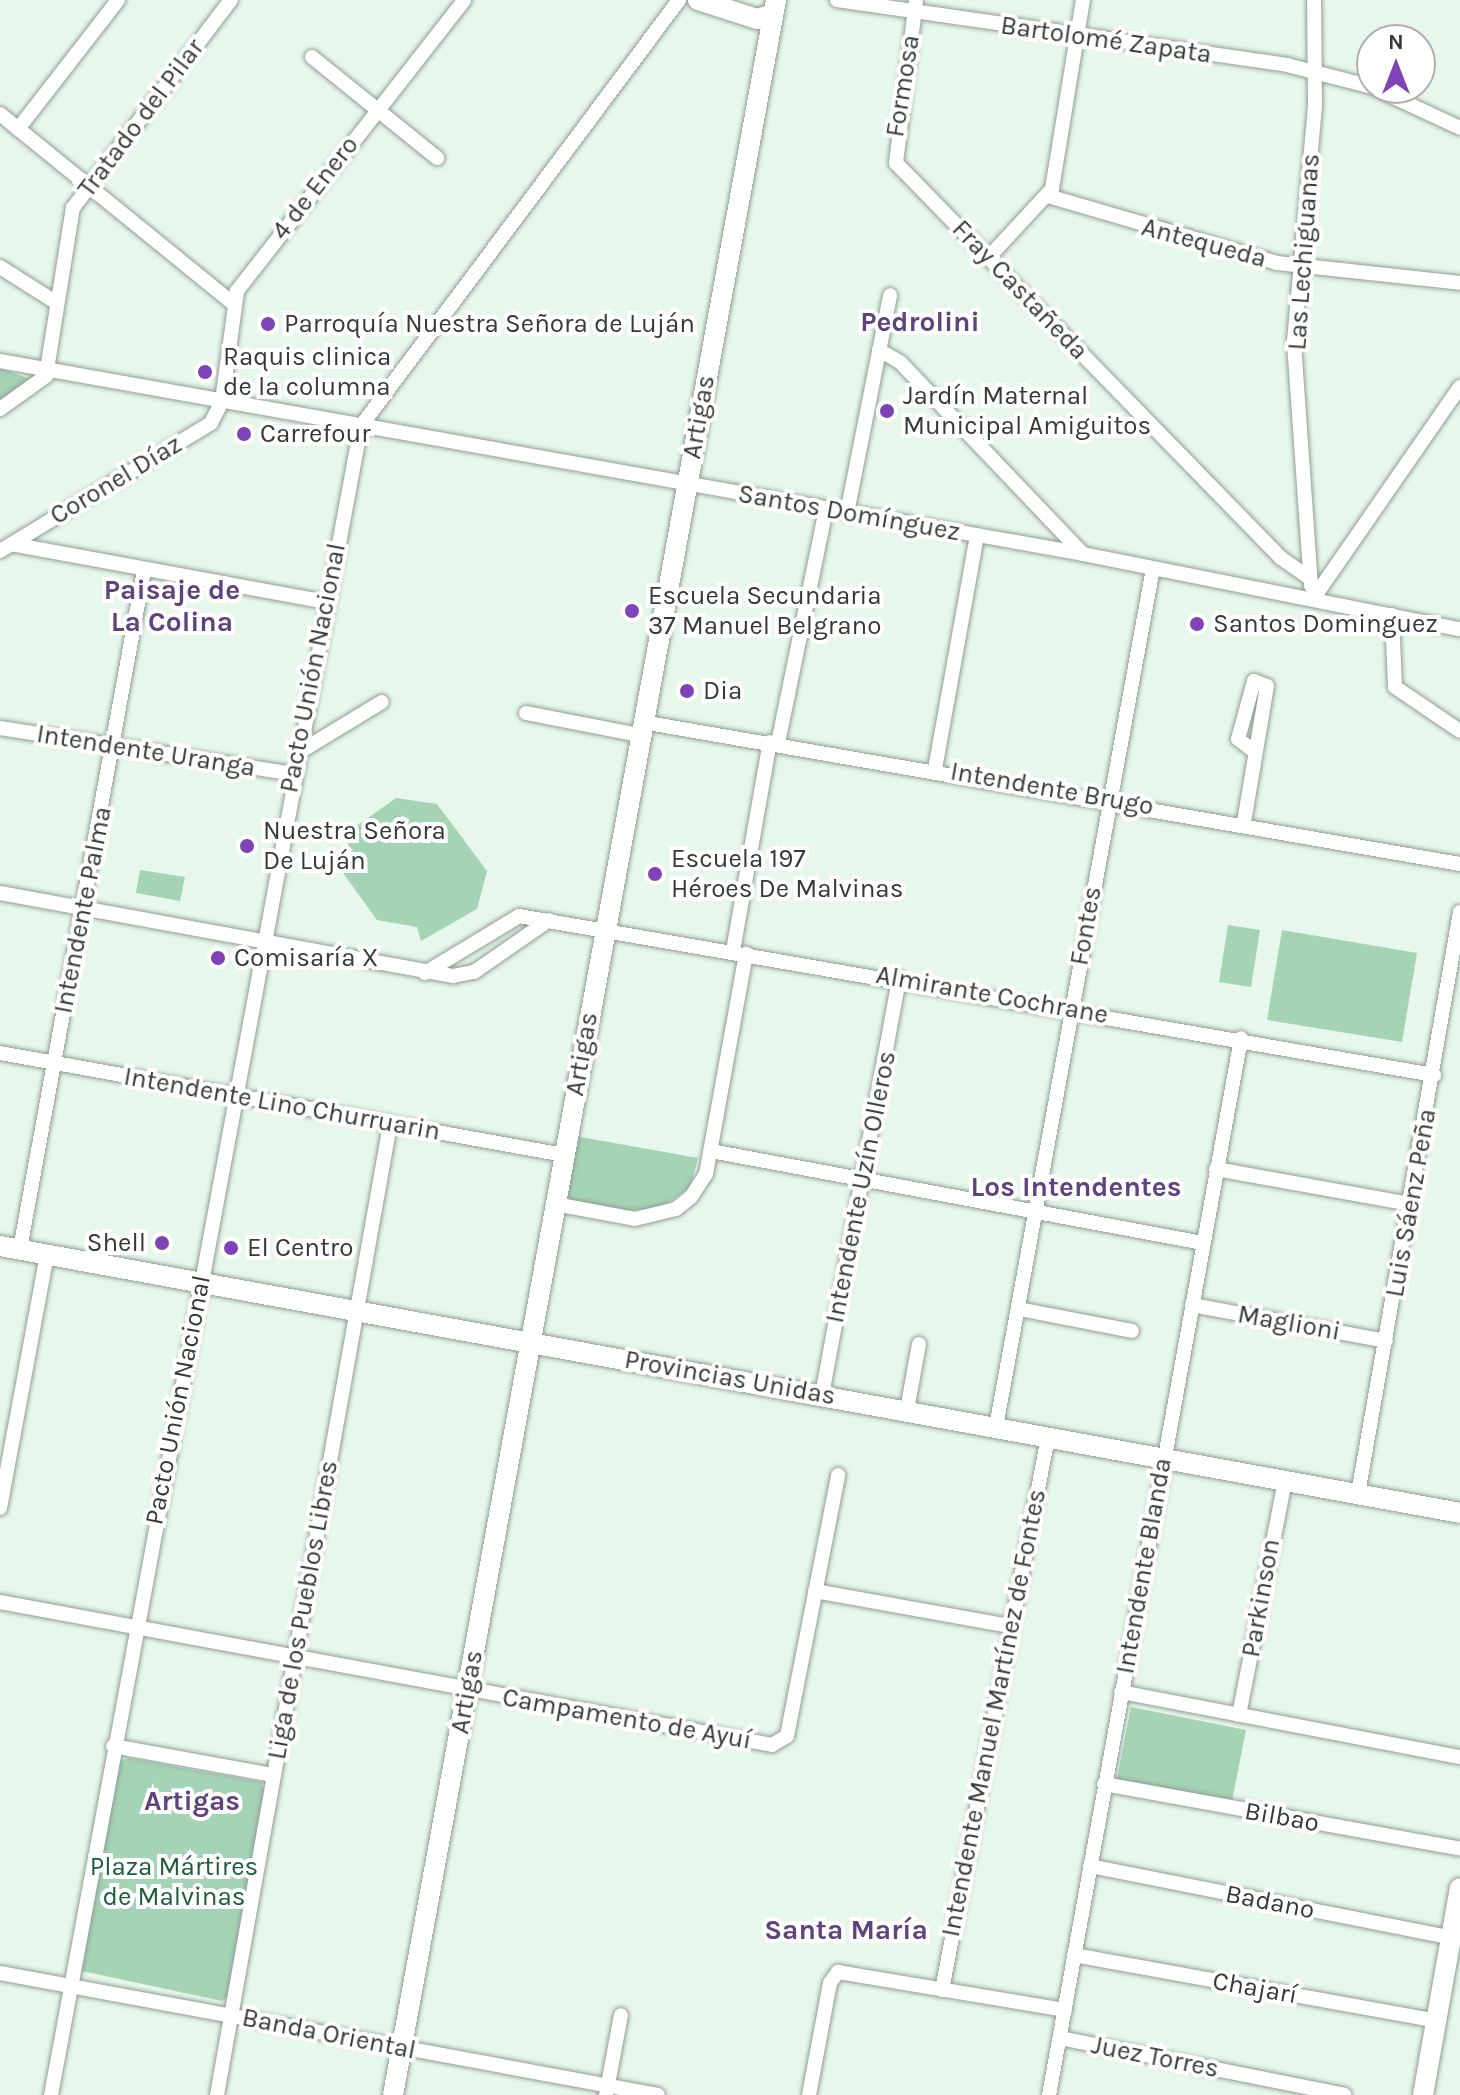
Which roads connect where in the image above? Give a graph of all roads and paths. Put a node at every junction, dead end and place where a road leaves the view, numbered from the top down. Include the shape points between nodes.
1 (118, 0) edge
2 (231, 0) edge
3 (464, 0) edge
4 (679, 0) edge
5 (698, 0) edge
6 (837, 0) edge
7 (1083, 0) edge
8 (1314, 0) edge
9 (736, 6) edge
10 (915, 6) edge
11 (774, 7) edge
12 (1078, 37) junction
13 (312, 57) dead end
14 (1316, 70) junction
15 (1356, 83) edge
16 (1409, 104) edge
17 (378, 109) junction
18 (0, 114) edge
19 (1460, 127) edge
20 (18, 129) junction
21 (437, 158) dead end
22 (901, 170) joint
23 (87, 186) junction
24 (1048, 196) junction
25 (989, 257) junction
26 (0, 267) edge
27 (1300, 267) junction
28 (1460, 283) edge
29 (890, 295) dead end
30 (57, 303) junction
31 (234, 304) junction
32 (879, 350) junction
33 (0, 361) edge
34 (47, 370) junction
35 (1460, 387) edge
36 (222, 401) junction
37 (0, 409) edge
38 (361, 426) junction
39 (687, 484) junction
40 (826, 510) junction
41 (847, 513) junction
42 (977, 536) junction
43 (5, 548) edge
44 (1083, 554) junction
45 (1153, 568) junction
46 (144, 571) junction
47 (1310, 578) junction
48 (1313, 599) junction
49 (326, 602) junction
50 (1392, 615) junction
51 (1460, 629) edge
52 (382, 702) dead end
53 (526, 713) dead end
54 (0, 728) edge
55 (640, 728) junction
56 (1460, 731) edge
57 (774, 742) junction
58 (114, 747) junction
59 (1255, 752) dead end
60 (298, 753) junction
61 (935, 769) junction
62 (293, 774) junction
63 (1107, 800) junction
64 (1244, 822) junction
65 (1460, 864) edge
66 (0, 893) edge
67 (82, 908) junction
68 (1460, 912) edge
69 (549, 920) junction
70 (604, 929) junction
71 (262, 941) junction
72 (739, 952) junction
73 (425, 973) junction
74 (899, 978) junction
75 (1454, 993) edge
76 (1072, 1008) junction
77 (1241, 1038) junction
78 (0, 1053) edge
79 (54, 1063) junction
80 (1434, 1075) junction
81 (234, 1096) junction
82 (390, 1125) junction
83 (711, 1151) junction
84 (564, 1155) junction
85 (1216, 1169) junction
86 (863, 1183) junction
87 (555, 1204) junction
88 (1411, 1204) junction
89 (1033, 1214) junction
90 (1202, 1243) junction
91 (10, 1248) edge
92 (47, 1254) junction
93 (200, 1282) junction
94 (1192, 1305) junction
95 (1019, 1309) junction
96 (356, 1310) junction
97 (1132, 1331) dead end
98 (1386, 1341) junction
99 (530, 1342) junction
100 (919, 1344) dead end
101 (822, 1395) junction
102 (907, 1410) junction
103 (996, 1427) junction
104 (1048, 1437) junction
105 (1163, 1458) junction
106 (838, 1475) dead end
107 (1285, 1481) junction
108 (1358, 1494) junction
109 (0, 1508) edge
110 (1460, 1513) edge
111 (815, 1591) junction
112 (0, 1602) edge
113 (135, 1626) junction
114 (1009, 1626) junction
115 (294, 1658) junction
116 (468, 1691) junction
117 (1121, 1692) junction
118 (1239, 1715) junction
119 (113, 1746) junction
120 (1460, 1757) edge
121 (273, 1775) junction
122 (1104, 1784) junction
123 (1460, 1849) edge
124 (1090, 1866) junction
125 (1460, 1888) edge
126 (1458, 1911) edge
127 (1450, 1937) junction
128 (1074, 1955) junction
129 (0, 1973) edge
130 (70, 1985) junction
131 (942, 1990) junction
132 (1065, 2010) junction
133 (621, 2015) dead end
134 (231, 2016) junction
135 (1437, 2021) junction
136 (1060, 2038) junction
137 (401, 2048) junction
138 (607, 2090) edge
139 (51, 2095) edge
140 (217, 2095) edge
141 (393, 2095) edge
142 (658, 2095) edge
143 (809, 2095) edge
144 (1049, 2095) edge
145 (1344, 2095) edge
146 (1423, 2095) edge

1 - 20 street
2 - 23 street, Tratado del Pilar
3 - 17 street, 4 de Enero
4 - 38 street, Pacto Unión Nacional
5 - 9 street
6 - 10 street, Bartolomé Zapata
7 - 12 street
8 - 14 street, Las Lechiguanas
9 - 11 street via 757,19
10 - 12 street, Bartolomé Zapata
10 - 22 street, Formosa via 894,140
11 - 39 street, Artigas
12 - 14 street, Bartolomé Zapata
12 - 24 street
13 - 17 street
14 - 15 street, Bartolomé Zapata
14 - 27 street, Las Lechiguanas
16 - 19 street, Bartolomé Zapata
17 - 21 street
17 - 31 street, 4 de Enero via 243,280
18 - 20 street
20 - 23 street
22 - 25 street, Fray Castañeda
23 - 30 street, Tratado del Pilar via 70,217
23 - 31 street
24 - 25 street
24 - 27 street, Antequeda
25 - 47 street, Fray Castañeda via 1281,558
26 - 30 street
27 - 28 street, Antequeda
27 - 47 street, Las Lechiguanas via 1294,341
29 - 32 street
30 - 34 street, Tratado del Pilar
31 - 36 street, 4 de Enero
32 - 41 street
32 - 44 street via 900,362
33 - 34 street, Santos Domínguez
34 - 36 street, Santos Domínguez
34 - 37 street via 34,388
35 - 48 street
36 - 38 street, Santos Domínguez
36 - 43 street, Coronel Díaz via 211,423
38 - 39 street, Santos Domínguez
38 - 49 street, Pacto Unión Nacional
39 - 40 street, Santos Domínguez
39 - 55 street, Artigas
40 - 41 street, Santos Domínguez
40 - 57 street
41 - 42 street, Santos Domínguez
42 - 44 street, Santos Domínguez
42 - 61 street
43 - 46 street
44 - 45 street, Santos Domínguez
45 - 48 street, Santos Domínguez
45 - 63 street, Fontes
46 - 49 street
46 - 58 street, Intendente Palma
47 - 48 street, Las Lechiguanas
48 - 50 street, Santos Domínguez
49 - 60 street, Pacto Unión Nacional
50 - 51 street, Santos Domínguez
50 - 56 street via 1395,687
52 - 60 street
53 - 55 street, Intendente Brugo
54 - 58 street, Intendente Uranga
55 - 57 street, Intendente Brugo
55 - 70 street, Artigas
57 - 61 street, Intendente Brugo
57 - 72 street
58 - 62 street, Intendente Uranga
58 - 67 street, Intendente Palma
59 - 64 street
60 - 62 street, Pacto Unión Nacional
61 - 63 street, Intendente Brugo
62 - 71 street, Pacto Unión Nacional
63 - 64 street, Intendente Brugo
63 - 76 street, Fontes
64 - 65 street, Intendente Brugo
66 - 67 street
67 - 71 street
67 - 79 street, Intendente Palma
68 - 75 street, Luis Sáenz Peña
69 - 70 street, Almirante Cochrane
69 - 73 street, Almirante Cochrane via 508,919
69 - 73 street via 474,972
70 - 72 street, Almirante Cochrane
70 - 84 street, Artigas
71 - 73 street
71 - 81 street, Pacto Unión Nacional
72 - 74 street, Almirante Cochrane
72 - 83 street
74 - 76 street, Almirante Cochrane
74 - 86 street, Intendente Uzín Olleros
75 - 80 street, Luis Sáenz Peña
76 - 77 street, Almirante Cochrane
76 - 89 street, Fontes
77 - 80 street, Almirante Cochrane
77 - 85 street, Intendente Blanda
78 - 79 street, Intendente Lino Churruarin
79 - 81 street, Intendente Lino Churruarin
79 - 91 street, Intendente Palma
80 - 88 street, Luis Sáenz Peña
81 - 82 street, Intendente Lino Churruarin
81 - 93 street, Pacto Unión Nacional
82 - 84 street, Intendente Lino Churruarin
82 - 96 street, Liga de los Pueblos Libres
83 - 86 street
83 - 87 street via 691,1197 662,1214 635,1219
84 - 87 street, Artigas
85 - 88 street
85 - 90 street, Intendente Blanda
86 - 89 street
86 - 101 street, Intendente Uzín Olleros
87 - 99 street, Artigas
88 - 98 street, Luis Sáenz Peña
89 - 90 street
89 - 95 street, Fontes
90 - 94 street, Intendente Blanda
91 - 92 street, Provincias Unidas
92 - 93 street, Provincias Unidas
92 - 109 street
93 - 96 street, Provincias Unidas
93 - 113 street, Pacto Unión Nacional
94 - 98 street, Maglioni
94 - 105 street, Intendente Blanda
95 - 97 street
95 - 103 street, Fontes
96 - 99 street, Provincias Unidas
96 - 115 street, Liga de los Pueblos Libres
98 - 108 street, Luis Sáenz Peña
99 - 101 street, Provincias Unidas
99 - 116 street, Artigas
100 - 102 street
101 - 102 street, Provincias Unidas
102 - 103 street, Provincias Unidas
103 - 104 street, Provincias Unidas
104 - 105 street, Provincias Unidas
104 - 114 street, Intendente Manuel Martínez de Fontes
105 - 107 street, Provincias Unidas
105 - 117 street, Intendente Blanda
106 - 111 street
107 - 108 street, Provincias Unidas
107 - 118 street, Parkinson
108 - 110 street, Provincias Unidas
111 - 114 street
111 - 116 street, Campamento de Ayuí via 782,1743
112 - 113 street, Campamento de Ayuí
113 - 115 street, Campamento de Ayuí
113 - 119 street, Pacto Unión Nacional
114 - 131 street, Intendente Manuel Martínez de Fontes
115 - 116 street, Campamento de Ayuí
115 - 121 street, Liga de los Pueblos Libres
116 - 137 street, Artigas
117 - 118 street
117 - 122 street, Intendente Blanda
118 - 120 street
119 - 121 street
119 - 130 street, Pacto Unión Nacional
121 - 134 street, Liga de los Pueblos Libres
122 - 123 street, Bilbao
122 - 124 street, Intendente Blanda
124 - 127 street, Badano
124 - 128 street, Intendente Blanda
125 - 126 street
126 - 127 street
127 - 135 street
128 - 132 street, Intendente Blanda
128 - 135 street, Chajarí
129 - 130 street, Banda Oriental
130 - 134 street, Banda Oriental
130 - 139 street, Pacto Unión Nacional
131 - 132 street
131 - 143 street via 847,1973 830,1983
132 - 136 street, Intendente Blanda
133 - 138 street
134 - 137 street, Banda Oriental
134 - 140 street, Liga de los Pueblos Libres
135 - 146 street
136 - 144 street, Intendente Blanda
136 - 145 street, Juez Torres
137 - 138 street, Banda Oriental
137 - 141 street, Artigas
138 - 142 street, Banda Oriental

